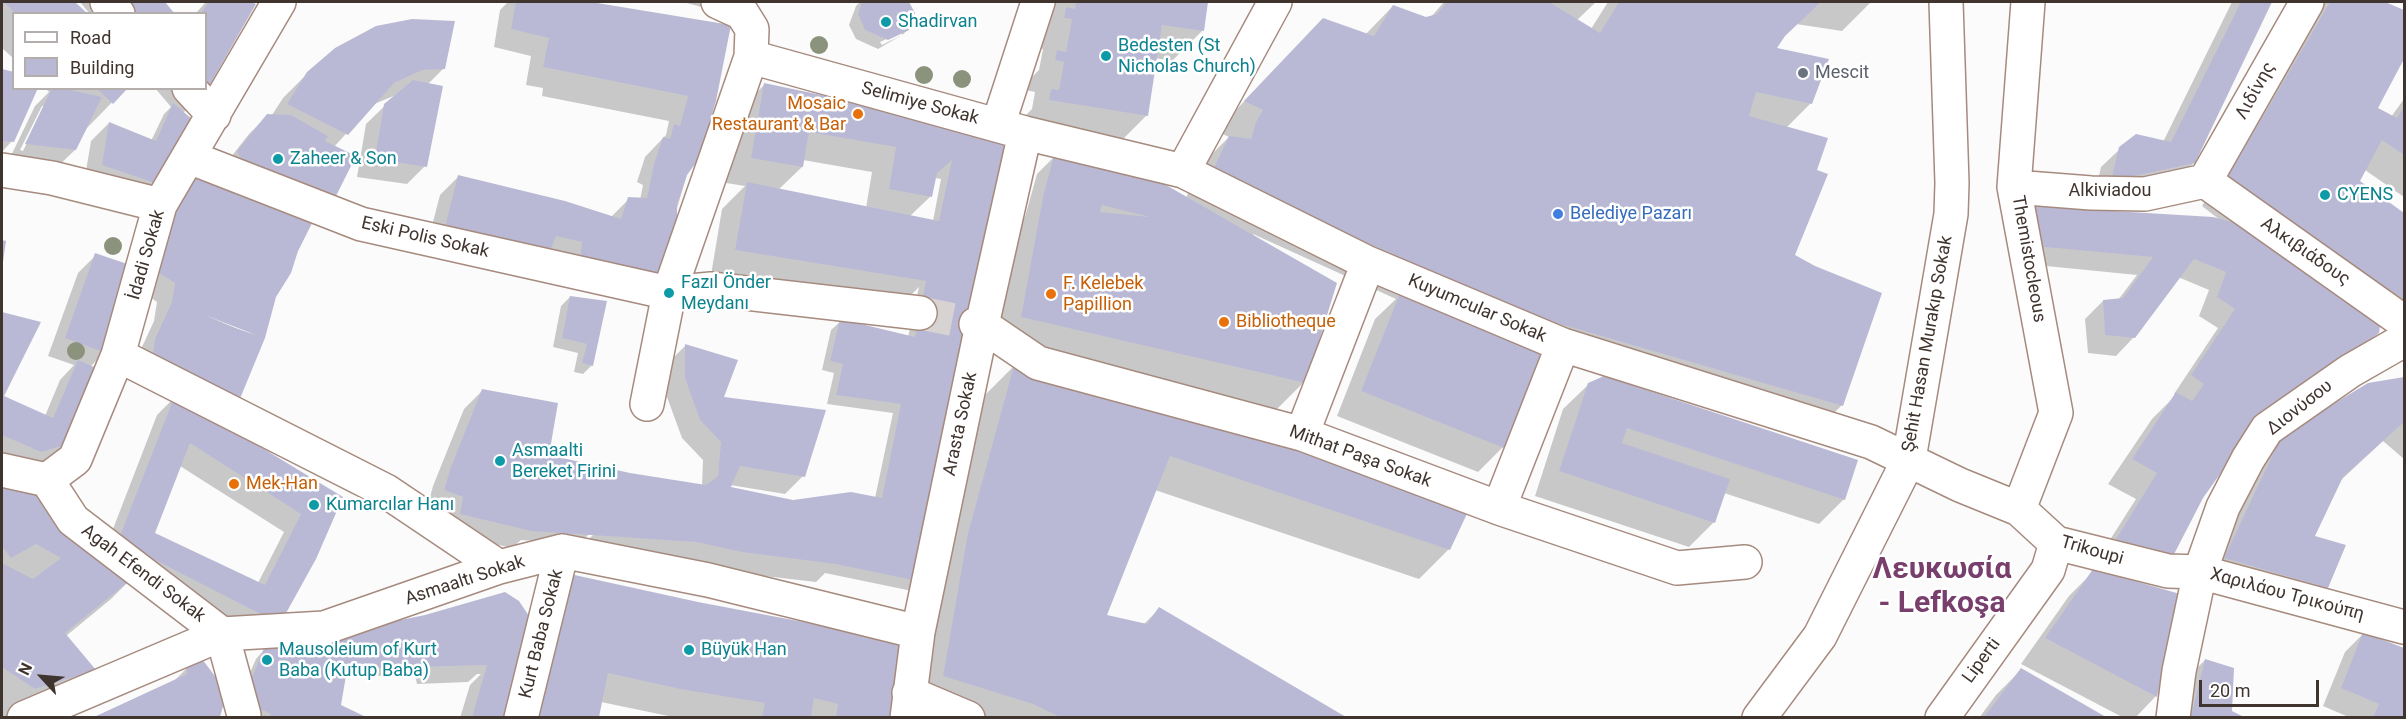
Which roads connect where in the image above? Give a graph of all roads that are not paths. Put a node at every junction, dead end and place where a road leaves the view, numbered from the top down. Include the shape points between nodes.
1 (279, 2) edge
2 (718, 2) edge
3 (1038, 2) edge
4 (1275, 2) edge
5 (1946, 2) edge
6 (2028, 2) edge
7 (2307, 2) edge
8 (754, 29) edge
9 (191, 90) edge
10 (213, 115) junction
11 (1012, 129) junction
12 (189, 157) junction
13 (2, 170) edge
14 (1183, 171) junction
15 (2205, 181) junction
16 (2014, 187) junction
17 (160, 205) junction
18 (1368, 263) junction
19 (669, 293) junction
20 (920, 313) tunnel mouth
21 (2404, 322) edge
22 (979, 325) junction
23 (2404, 340) edge
24 (1563, 345) junction
25 (118, 355) junction
26 (647, 404) dead end
27 (1302, 434) junction
28 (1909, 459) junction
29 (2, 470) edge
30 (46, 480) junction
31 (1960, 484) joint
32 (1499, 508) junction
33 (2019, 509) junction
34 (2056, 543) junction
35 (562, 551) junction
36 (1745, 562) dead end
37 (499, 567) junction
38 (2184, 572) junction
39 (2404, 627) edge
40 (918, 632) junction
41 (222, 633) junction
42 (2, 700) edge
43 (908, 705) edge
44 (246, 716) edge
45 (23, 717) edge
46 (521, 717) edge
47 (968, 717) edge
48 (1759, 717) edge
49 (1942, 717) edge
50 (2173, 717) edge

1 - 10 street, İdadi Sokak
2 - 8 street via 742,13
3 - 11 street, Selimiye Sokak
4 - 14 street
5 - 28 street, Şehit Hasan Murakıp Sokak via 1951,214
6 - 16 street, Themistocleous
7 - 15 street, Λιδίνης
8 - 11 street, Selimiye Sokak
8 - 19 street
9 - 10 street
10 - 12 street, İdadi Sokak
11 - 14 street, Kuyumcular Sokak
11 - 22 street, Arasta Sokak
12 - 17 street, İdadi Sokak
12 - 19 street, Eski Polis Sokak via 361,224
13 - 17 street via 52,178
14 - 18 street, Kuyumcular Sokak
15 - 16 street, Alkiviadou via 2145,194
15 - 21 street, Αλκιβιάδους
16 - 33 street, Themistocleous via 2056,412
17 - 25 street, İdadi Sokak
18 - 24 street, Kuyumcular Sokak
18 - 27 street
19 - 20 street, Eski Polis Sokak via 711,289
19 - 26 street
22 - 27 street, Mithat Paşa Sokak via 1038,363
22 - 40 street, Arasta Sokak
23 - 38 street, Διονύσου via 2350,370 2267,429 2232,488 2214,530
24 - 28 street, Kuyumcular Sokak via 1870,442
24 - 32 street
25 - 30 street, İdadi Sokak via 75,459
25 - 37 street via 386,491
27 - 32 street, Mithat Paşa Sokak
28 - 31 street, Kuyumcular Sokak
28 - 48 street, Şehit Hasan Murakıp Sokak via 1820,636
29 - 30 street
30 - 41 street, Agah Efendi Sokak via 73,520
31 - 33 street, Trikoupi
32 - 36 street, Mithat Paşa Sokak via 1677,568
33 - 34 street, Trikoupi
34 - 38 street, Trikoupi
34 - 49 street, Liperti via 2048,570
35 - 37 street, Asmaaltı Sokak
35 - 40 street, Asmaaltı Sokak via 708,580
35 - 46 street, Kurt Baba Sokak
37 - 41 street, Asmaaltı Sokak via 324,628
38 - 39 street, Χαριλάου Τρικούπη
38 - 50 street, Διονύσου
40 - 43 street, Arasta Sokak
41 - 44 street, Agah Efendi Sokak
41 - 45 street, Asmaaltı Sokak
42 - 45 street
43 - 47 street

